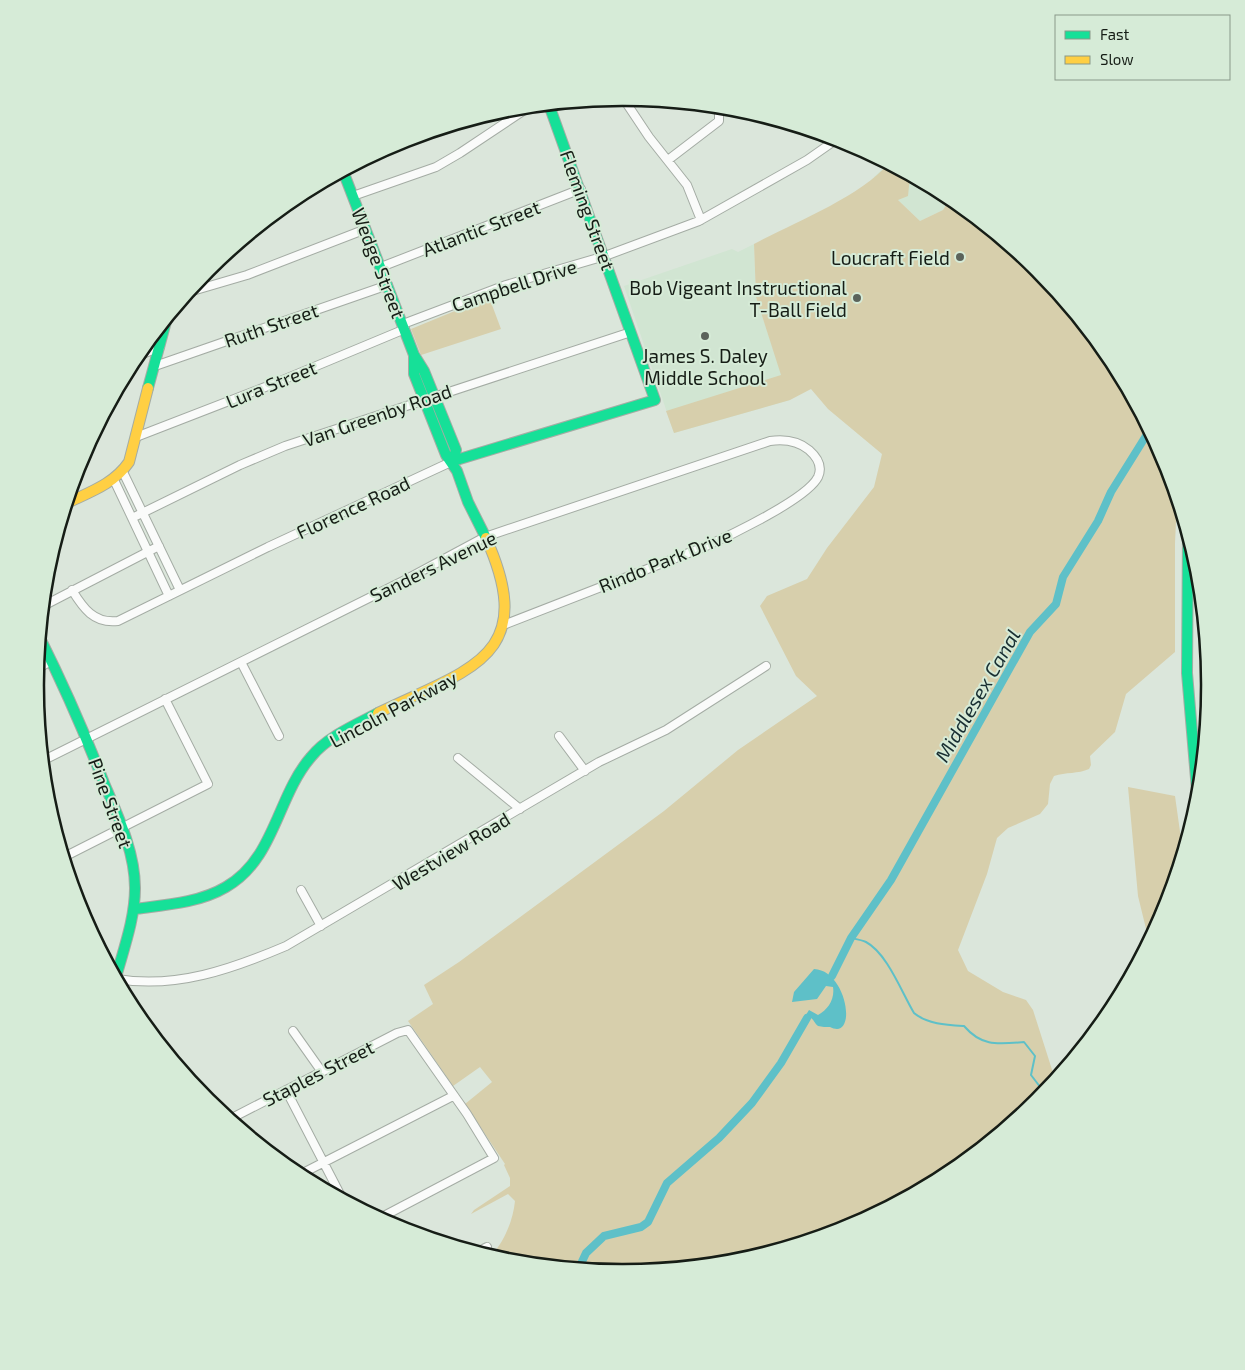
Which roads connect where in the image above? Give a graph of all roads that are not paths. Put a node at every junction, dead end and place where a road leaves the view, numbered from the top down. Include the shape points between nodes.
1 (628, 106) edge
2 (551, 111) edge
3 (720, 115) edge
4 (515, 116) edge
5 (829, 144) edge
6 (668, 160) junction
7 (346, 177) edge
8 (581, 189) junction
9 (353, 196) junction
10 (701, 220) junction
11 (366, 229) junction
12 (605, 256) junction
13 (381, 267) junction
14 (388, 285) junction
15 (201, 288) edge
16 (404, 327) junction
17 (164, 331) edge
18 (631, 332) junction
19 (160, 347) junction
20 (150, 351) edge
21 (414, 355) junction
22 (155, 366) junction
23 (434, 395) junction
24 (424, 399) junction
25 (655, 400) joint
26 (136, 438) junction
27 (453, 461) junction
28 (123, 472) junction
29 (114, 480) junction
30 (815, 480) joint
31 (74, 500) edge
32 (143, 513) junction
33 (132, 518) junction
34 (485, 537) junction
35 (158, 546) junction
36 (148, 551) junction
37 (1188, 562) edge
38 (72, 590) junction
39 (180, 590) junction
40 (169, 596) junction
41 (50, 602) edge
42 (506, 624) junction
43 (45, 648) edge
44 (51, 661) junction
45 (241, 662) junction
46 (45, 665) edge
47 (766, 666) dead end
48 (165, 699) junction
49 (279, 736) dead end
50 (559, 736) dead end
51 (87, 738) junction
52 (49, 758) edge
53 (458, 758) dead end
54 (1195, 767) edge
55 (584, 771) junction
56 (520, 809) junction
57 (122, 828) junction
58 (69, 855) edge
59 (301, 890) dead end
60 (134, 909) junction
61 (321, 926) junction
62 (118, 969) edge
63 (124, 979) edge
64 (293, 1031) dead end
65 (322, 1072) junction
66 (286, 1090) junction
67 (453, 1096) junction
68 (236, 1116) edge
69 (324, 1162) junction
70 (308, 1170) edge
71 (337, 1188) edge
72 (388, 1214) edge

1 - 6 street
2 - 8 main road, Fleming Street
3 - 6 street via 713,127
4 - 9 street via 436,166
5 - 10 street, Campbell Drive
6 - 10 street via 687,185
7 - 9 main road, Wedge Street
8 - 12 main road, Fleming Street
8 - 13 street, Atlantic Street
9 - 11 main road, Wedge Street
10 - 12 street, Campbell Drive
11 - 13 main road, Wedge Street
11 - 15 street via 255,272
12 - 16 street, Campbell Drive via 506,285
12 - 18 main road, Fleming Street
13 - 14 main road, Wedge Street
14 - 16 main road, Wedge Street
14 - 22 street, Ruth Street
16 - 21 main road, Wedge Street
16 - 26 street, Lura Street via 273,384
17 - 19 main road
18 - 23 street, Van Greenby Road
18 - 25 main road, Fleming Street
19 - 20 street
19 - 22 main road
21 - 23 main road, Wedge Street
21 - 24 main road, Wedge Street via 414,374
22 - 26 main road
23 - 24 street, Van Greenby Road
23 - 27 main road, Lincoln Parkway via 456,450
24 - 27 main road, Lincoln Parkway via 446,455
24 - 32 street, Van Greenby Road via 270,452
25 - 27 main road, Florence Road
26 - 28 main road
27 - 34 main road, Lincoln Parkway
27 - 39 street, Florence Road
28 - 29 main road
28 - 32 street
29 - 31 main road
29 - 33 street
30 - 34 street, Sanders Avenue via 820,468 814,454 797,442 779,440
30 - 42 street, Rindo Park Drive via 800,494 719,540
32 - 33 street, Van Greenby Road
32 - 35 street
33 - 36 street
34 - 42 main road, Lincoln Parkway via 505,585 508,603
34 - 45 street, Sanders Avenue
35 - 36 street
35 - 39 street
36 - 38 street
36 - 40 street
37 - 54 main road via 1187,673
38 - 40 street, Florence Road via 90,614 110,622
38 - 41 street
39 - 40 street, Florence Road
42 - 60 main road, Lincoln Parkway via 490,650 469,669 362,721 315,752 300,773 262,852 227,887 200,899
43 - 44 main road, Pine Street
44 - 46 street
44 - 51 main road, Pine Street
45 - 48 street, Sanders Avenue
45 - 49 street
47 - 55 street, Westview Road via 666,730
48 - 51 street, Sanders Avenue
48 - 57 street via 208,784
50 - 55 street
51 - 52 street, Sanders Avenue
51 - 57 main road, Pine Street
53 - 56 street
55 - 56 street, Westview Road
56 - 61 street, Westview Road
57 - 58 street
57 - 60 main road, Pine Street via 132,863
59 - 61 street
60 - 62 main road, Pine Street
61 - 63 street, Westview Road via 286,946 210,974 152,982
64 - 65 street
65 - 66 street, Staples Street
65 - 67 street, Staples Street via 408,1030
66 - 68 street, Staples Street
66 - 69 street
67 - 69 street
67 - 72 street via 494,1158
69 - 70 street
69 - 71 street

